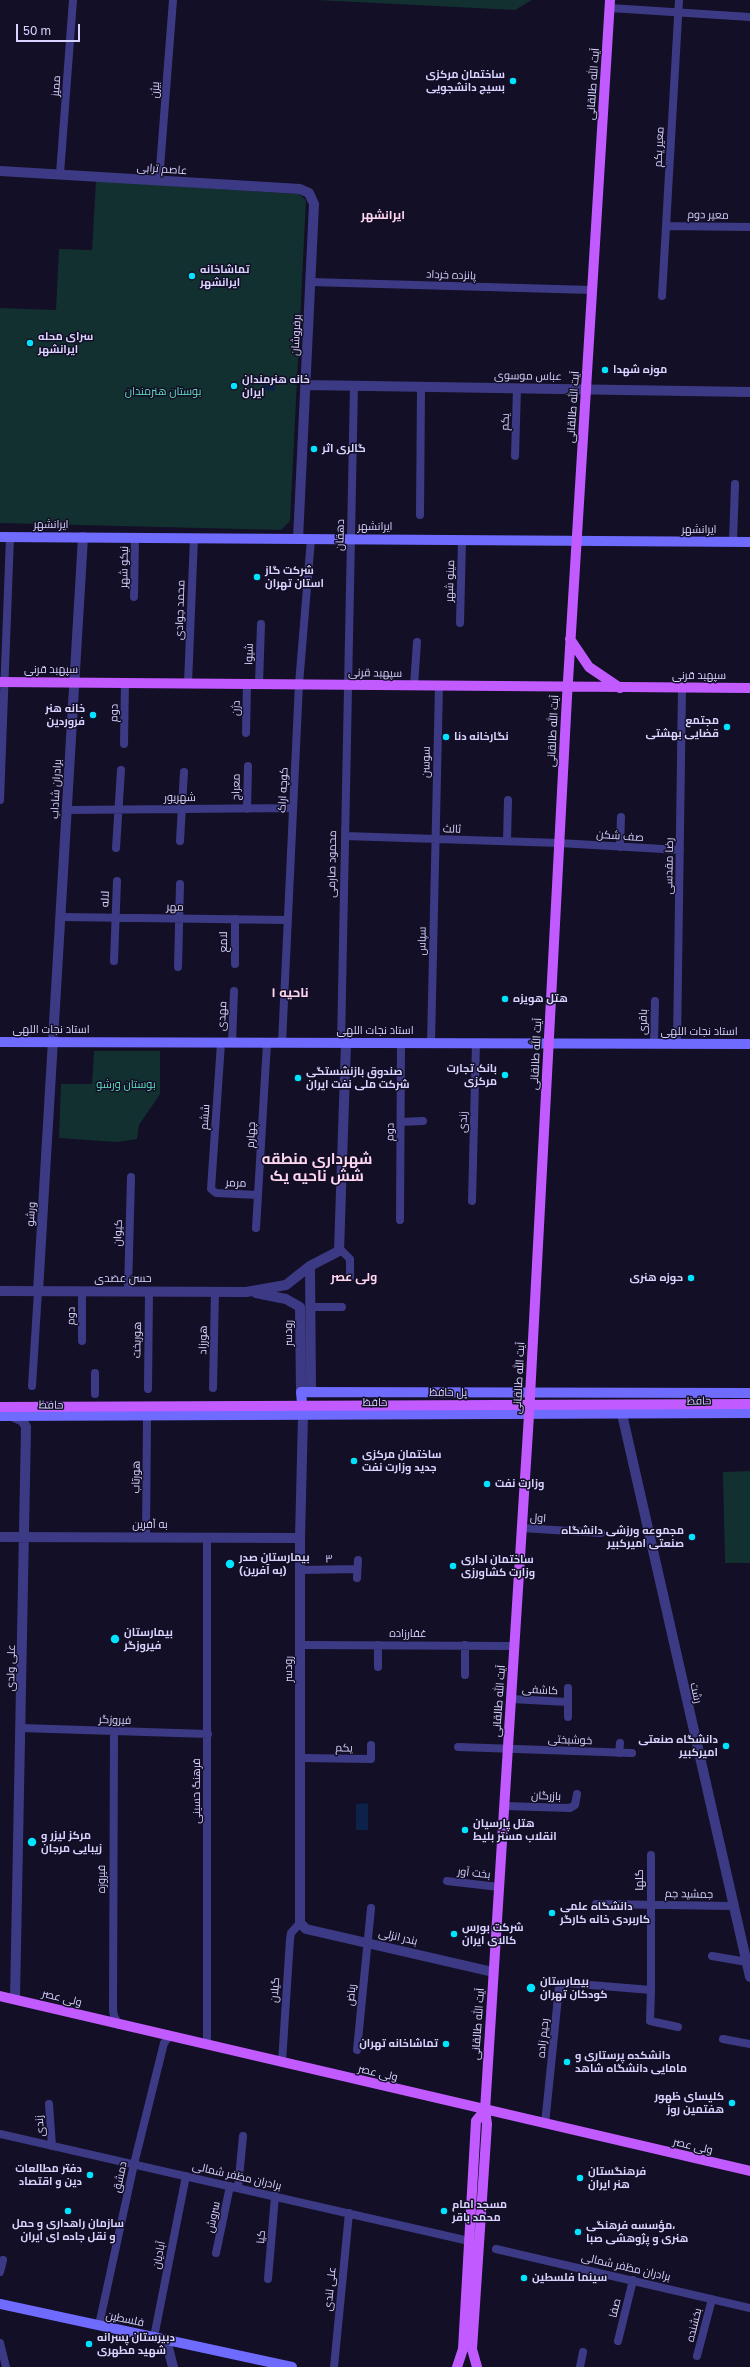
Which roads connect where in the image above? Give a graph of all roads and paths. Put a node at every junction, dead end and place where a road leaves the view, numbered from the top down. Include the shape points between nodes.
1 (73, 0) edge
2 (173, 0) edge
3 (679, 0) edge
4 (610, 4) edge
5 (678, 12) junction
6 (750, 17) edge
7 (0, 171) edge
8 (60, 174) junction
9 (159, 181) junction
10 (314, 204) joint
11 (666, 226) junction
12 (750, 227) edge
13 (310, 282) junction
14 (592, 290) junction
15 (662, 296) dead end
16 (305, 385) junction
17 (354, 385) junction
18 (421, 386) junction
19 (518, 388) junction
20 (586, 389) junction
21 (750, 392) edge
22 (515, 456) dead end
23 (735, 484) dead end
24 (420, 515) dead end
25 (5, 537) edge
26 (83, 537) junction
27 (135, 538) junction
28 (194, 538) junction
29 (298, 539) junction
30 (311, 539) junction
31 (351, 539) junction
32 (462, 540) junction
33 (576, 541) junction
34 (733, 542) junction
35 (750, 542) edge
36 (134, 597) dead end
37 (460, 623) dead end
38 (261, 624) dead end
39 (570, 639) junction
40 (417, 642) dead end
41 (3, 682) edge
42 (75, 682) junction
43 (125, 683) junction
44 (188, 683) junction
45 (247, 684) junction
46 (260, 684) junction
47 (299, 684) junction
48 (348, 685) junction
49 (414, 686) junction
50 (439, 686) junction
51 (567, 687) junction
52 (620, 688) junction
53 (682, 688) junction
54 (750, 688) edge
55 (246, 733) dead end
56 (124, 744) dead end
57 (1, 758) edge
58 (248, 766) dead end
59 (121, 770) dead end
60 (184, 772) dead end
61 (0, 791) edge
62 (0, 800) edge
63 (508, 800) dead end
64 (293, 808) junction
65 (118, 809) junction
66 (182, 809) junction
67 (247, 809) junction
68 (67, 810) junction
69 (621, 817) dead end
70 (345, 836) junction
71 (436, 839) junction
72 (180, 841) dead end
73 (507, 841) junction
74 (559, 843) junction
75 (620, 847) junction
76 (116, 848) dead end
77 (680, 850) junction
78 (117, 881) dead end
79 (180, 884) dead end
80 (61, 917) junction
81 (116, 918) junction
82 (179, 918) junction
83 (235, 919) junction
84 (288, 920) junction
85 (114, 961) dead end
86 (235, 964) dead end
87 (178, 967) dead end
88 (234, 991) dead end
89 (655, 1001) dead end
90 (0, 1042) edge
91 (53, 1042) junction
92 (221, 1042) junction
93 (232, 1043) junction
94 (267, 1043) junction
95 (282, 1043) junction
96 (343, 1043) junction
97 (402, 1043) junction
98 (431, 1043) junction
99 (476, 1043) junction
100 (548, 1043) junction
101 (654, 1044) junction
102 (677, 1044) junction
103 (750, 1044) edge
104 (424, 1121) dead end
105 (401, 1122) junction
106 (131, 1177) dead end
107 (213, 1192) joint
108 (258, 1194) junction
109 (472, 1201) dead end
110 (400, 1220) dead end
111 (256, 1228) dead end
112 (340, 1249) junction
113 (310, 1266) junction
114 (350, 1277) dead end
115 (128, 1290) junction
116 (0, 1291) edge
117 (38, 1291) junction
118 (82, 1291) junction
119 (149, 1291) junction
120 (215, 1291) junction
121 (246, 1292) junction
122 (310, 1307) junction
123 (342, 1307) dead end
124 (82, 1341) dead end
125 (95, 1373) dead end
126 (32, 1386) dead end
127 (214, 1388) dead end
128 (148, 1389) dead end
129 (414, 1391) junction
130 (452, 1391) junction
131 (306, 1392) junction
132 (530, 1392) junction
133 (617, 1392) junction
134 (750, 1393) edge
135 (95, 1394) dead end
136 (750, 1404) edge
137 (147, 1406) joint
138 (0, 1407) edge
139 (750, 1413) edge
140 (622, 1414) junction
141 (414, 1415) junction
142 (452, 1415) junction
143 (529, 1415) junction
144 (0, 1416) edge
145 (14, 1416) junction
146 (303, 1416) junction
147 (147, 1417) junction
148 (522, 1528) junction
149 (601, 1533) dead end
150 (0, 1537) edge
151 (25, 1537) junction
152 (146, 1537) junction
153 (207, 1537) junction
154 (300, 1538) junction
155 (358, 1560) dead end
156 (357, 1569) junction
157 (301, 1570) junction
158 (357, 1578) dead end
159 (301, 1645) junction
160 (378, 1645) junction
161 (465, 1645) junction
162 (514, 1646) junction
163 (378, 1667) dead end
164 (464, 1675) dead end
165 (568, 1688) dead end
166 (511, 1699) junction
167 (568, 1702) junction
168 (568, 1717) dead end
169 (21, 1728) junction
170 (114, 1731) junction
171 (208, 1734) junction
172 (620, 1743) dead end
173 (371, 1745) dead end
174 (458, 1746) dead end
175 (508, 1748) junction
176 (620, 1753) junction
177 (632, 1753) dead end
178 (302, 1758) junction
179 (577, 1794) dead end
180 (504, 1806) junction
181 (651, 1855) dead end
182 (447, 1881) dead end
183 (499, 1886) junction
184 (596, 1904) dead end
185 (651, 1905) junction
186 (734, 1906) junction
187 (371, 1908) dead end
188 (300, 1923) junction
189 (367, 1942) junction
190 (712, 1956) dead end
191 (747, 1962) junction
192 (493, 1972) junction
193 (750, 1977) edge
194 (651, 1990) junction
195 (0, 1996) edge
196 (15, 2000) junction
197 (120, 2025) junction
198 (678, 2027) dead end
199 (169, 2037) junction
200 (723, 2040) dead end
201 (750, 2044) edge
202 (207, 2045) junction
203 (357, 2050) dead end
204 (282, 2062) junction
205 (49, 2104) dead end
206 (485, 2110) junction
207 (545, 2124) junction
208 (0, 2134) edge
209 (243, 2136) dead end
210 (52, 2146) junction
211 (134, 2164) junction
212 (750, 2172) edge
213 (186, 2176) junction
214 (234, 2187) junction
215 (275, 2196) junction
216 (349, 2213) junction
217 (469, 2241) junction
218 (496, 2249) dead end
219 (216, 2253) dead end
220 (3, 2260) dead end
221 (0, 2272) edge
222 (268, 2279) dead end
223 (633, 2280) junction
224 (712, 2299) junction
225 (0, 2304) edge
226 (750, 2308) edge
227 (99, 2325) junction
228 (154, 2337) junction
229 (166, 2340) junction
230 (618, 2341) dead end
231 (0, 2343) edge
232 (583, 2352) dead end
233 (697, 2356) dead end
234 (273, 2365) edge
235 (6, 2367) edge
236 (172, 2367) edge
237 (292, 2367) edge
238 (334, 2367) edge
239 (457, 2367) edge
240 (477, 2367) edge
241 (580, 2367) edge

1 - 8 street, ممیز
2 - 9 street, بیژن
3 - 5 street, معیر یکم
4 - 5 street
4 - 14 main road, آیت الله طالقانی
5 - 6 street
5 - 11 street, معیر یکم
7 - 8 street, عاصم ترابی
8 - 9 street, عاصم ترابی
9 - 10 street, عاصم ترابی via 300,189 310,194
10 - 13 street, برفروشان
11 - 12 street, معیر دوم
11 - 15 street, معیر یکم
13 - 14 street, پانزده خرداد
13 - 16 street, برفروشان
14 - 20 main road, آیت الله طالقانی
16 - 17 street, عباس موسوی
16 - 29 street, برفروشان
17 - 18 street, عباس موسوی
17 - 31 street, دهقان
18 - 19 street, عباس موسوی
18 - 24 street
19 - 20 street, عباس موسوی
19 - 22 street, یکم
20 - 21 street, عباس موسوی
20 - 33 main road, آیت الله طالقانی
23 - 34 street
25 - 26 main road, ایرانشهر
25 - 41 street
26 - 27 main road, ایرانشهر
26 - 42 street, برادران شاداب
27 - 28 main road, ایرانشهر
27 - 36 street, نیکو شهر
28 - 29 main road, ایرانشهر
28 - 44 street, محمد جوادی
29 - 30 main road, ایرانشهر
30 - 31 main road, ایرانشهر
30 - 47 street, کوچه اراک
31 - 32 main road, ایرانشهر
31 - 48 street, دهقان
32 - 33 main road, ایرانشهر
32 - 37 street, مینو شهر
33 - 34 main road, ایرانشهر
33 - 39 main road, آیت الله طالقانی
34 - 35 main road, ایرانشهر
38 - 46 street, شیوا
39 - 51 main road, آیت الله طالقانی
39 - 52 main road via 589,667
40 - 49 street
41 - 42 main road, سپهبد قرنی
41 - 57 street
42 - 43 main road, سپهبد قرنی
42 - 68 street, برادران شاداب
43 - 44 main road, سپهبد قرنی
43 - 56 street, دوم
44 - 45 main road, سپهبد قرنی
45 - 46 main road, سپهبد قرنی
45 - 55 street, دژن
46 - 47 main road, سپهبد قرنی
47 - 48 main road, سپهبد قرنی
47 - 64 street, کوچه اراک
48 - 49 main road, سپهبد قرنی
48 - 70 street, محمود صارمی
49 - 50 main road, سپهبد قرنی
50 - 51 main road, سپهبد قرنی
50 - 71 street, سوسن
51 - 52 main road, سپهبد قرنی
51 - 74 main road, آیت الله طالقانی
52 - 53 main road, سپهبد قرنی
53 - 54 main road, سپهبد قرنی
53 - 77 street, رضا مقدسی
57 - 61 street
58 - 67 street, معراج
59 - 65 street
60 - 66 street
61 - 62 street
63 - 73 street
64 - 67 street, شهریور
64 - 84 street, کوچه اراک
65 - 66 street, شهریور
65 - 68 street, شهریور
65 - 76 street
66 - 67 street, شهریور
66 - 72 street
68 - 80 street, برادران شاداب
69 - 75 street
70 - 71 street, ثالث
70 - 96 street, محمود صارمی
71 - 73 street, ثالث
71 - 98 street, سپاس
73 - 74 street, ثالث
74 - 75 street, صف شکن
74 - 100 main road, آیت الله طالقانی
75 - 77 street, صف شکن
77 - 102 street, رضا مقدسی
78 - 81 street, لاله
79 - 82 street
80 - 81 street, مهر
80 - 91 street, برادران شاداب
81 - 82 street, مهر
81 - 85 street, لاله
82 - 83 street, مهر
82 - 87 street
83 - 84 street, مهر
83 - 86 street, لامع
84 - 95 street, کوچه اراک
88 - 93 street, مهدی
89 - 101 street, باقری
90 - 91 main road, استاد نجات اللهی
91 - 92 main road, استاد نجات اللهی
91 - 117 street, ورشو
92 - 93 main road, استاد نجات اللهی
92 - 107 street, ششم via 211,1189
93 - 94 main road, استاد نجات اللهی
94 - 95 main road, استاد نجات اللهی
94 - 108 street, چهارم
95 - 96 main road, استاد نجات اللهی
96 - 97 main road, استاد نجات اللهی
96 - 112 street, محمود صارمی
97 - 98 main road, استاد نجات اللهی
97 - 105 street, دوم
98 - 99 main road, استاد نجات اللهی
99 - 100 main road, استاد نجات اللهی
99 - 109 street, زندی
100 - 101 main road, استاد نجات اللهی
100 - 132 main road, آیت الله طالقانی
101 - 102 main road, استاد نجات اللهی
102 - 103 main road, استاد نجات اللهی
104 - 105 street
105 - 110 street, دوم
106 - 115 street, کیوان
107 - 108 street, مرمر
108 - 111 street, چهارم
112 - 113 street
112 - 114 street via 350,1259
113 - 121 street via 286,1285
113 - 122 street, رودسر
115 - 118 street, حسن عضدی
115 - 119 street, حسن عضدی
116 - 117 street, حسن عضدی
117 - 118 street, حسن عضدی
117 - 126 street, ورشو
118 - 124 street, دوم
119 - 120 street, حسن عضدی
119 - 128 street, هوربخت
120 - 121 street, حسن عضدی
120 - 127 street, هورزاد
121 - 131 street, رودسر via 286,1298 300,1307
122 - 123 street
122 - 131 street, رودسر
125 - 135 street
129 - 130 main road, حافظ
129 - 131 main road, حافظ
129 - 141 main road via 407,1394 403,1405 406,1412
130 - 132 main road, حافظ
130 - 142 main road via 464,1396 467,1404 463,1412
131 - 146 main road
132 - 133 main road, حافظ
132 - 143 main road, آیت الله طالقانی
133 - 134 main road, حافظ
133 - 140 main road
136 - 137 main road, پل حافظ
137 - 138 main road, حافظ
139 - 140 main road, حافظ
140 - 143 main road, حافظ
140 - 186 street, رشت
141 - 142 main road, حافظ
141 - 146 main road, حافظ
142 - 143 main road, حافظ
143 - 148 main road, آیت الله طالقانی
144 - 145 main road, حافظ
145 - 147 main road, حافظ
145 - 151 street, علی ولدی via 26,1426
146 - 147 main road, حافظ
146 - 154 street, رودسر
147 - 152 street, هورتاب
148 - 149 street, اول
148 - 162 main road, آیت الله طالقانی
150 - 151 street, به آفرین
151 - 152 street, به آفرین
151 - 169 street, علی ولدی
152 - 153 street, به آفرین
153 - 154 street, به آفرین
153 - 171 street, فرهنگ حسینی
154 - 157 street, رودسر
155 - 156 street
156 - 157 street, ۳
156 - 158 street
157 - 159 street, رودسر
159 - 160 street, غفارزاده
159 - 178 street, رودسر
160 - 161 street, غفارزاده
160 - 163 street
161 - 162 street, غفارزاده
161 - 164 street
162 - 166 main road, آیت الله طالقانی
165 - 167 street
166 - 167 street, کاشفی
166 - 175 main road, آیت الله طالقانی
167 - 168 street
169 - 170 street, فیروزگر
169 - 196 street, علی ولدی
170 - 171 street, فیروزگر
170 - 197 street, فیروزه via 113,2010
171 - 202 street, فرهنگ حسینی
172 - 176 street
173 - 178 street, یکم via 371,1759
174 - 175 street, خوشبختی
175 - 176 street, خوشبختی
175 - 180 main road, آیت الله طالقانی
176 - 177 street, خوشبختی
178 - 188 street, رودسر
179 - 180 street, بازرگان via 575,1805 570,1808
180 - 183 main road, آیت الله طالقانی
181 - 185 street, گلها
182 - 183 street, بخت آور
183 - 192 main road, آیت الله طالقانی
184 - 185 street, جمشید جم
185 - 186 street, جمشید جم
185 - 194 street
186 - 191 street, رشت
187 - 189 street, ریاض
188 - 189 street, بندر انزلی via 306,1929
188 - 204 street, گیلان via 291,1933 290,1939
189 - 192 street, بندر انزلی
189 - 203 street, ریاض
190 - 191 street
191 - 193 street, رشت
192 - 206 main road, آیت الله طالقانی
194 - 198 street via 650,2021
194 - 207 street, رحیم زاده via 566,1983 560,1987
195 - 196 main road, ولی عصر
196 - 197 main road, ولی عصر
197 - 199 main road, ولی عصر
199 - 202 main road, ولی عصر
199 - 211 street, دمشق via 164,2043
200 - 201 street
202 - 204 main road, ولی عصر
204 - 206 main road, ولی عصر
205 - 210 street, زندی
206 - 207 main road, ولی عصر
206 - 217 main road, آیت الله طالقانی via 476,2121
206 - 240 main road, آیت الله طالقانی via 487,2124 472,2349
207 - 212 main road, ولی عصر
208 - 210 street, برادران مظفر شمالی
209 - 214 street, سروش
210 - 211 street, برادران مظفر شمالی
211 - 213 street, برادران مظفر شمالی
211 - 227 street, دمشق
213 - 214 street, برادران مظفر شمالی
213 - 228 street, آبادیان
214 - 215 street, برادران مظفر شمالی
214 - 219 street, سروش
215 - 216 street, برادران مظفر شمالی
215 - 222 street, کیا
216 - 217 street, برادران مظفر شمالی
216 - 238 street, علی لندی
217 - 239 main road, آیت الله طالقانی via 463,2349
218 - 223 street, برادران مظفر شمالی
220 - 221 street
223 - 224 street, برادران مظفر شمالی
223 - 230 street, صفا
224 - 226 street, برادران مظفر شمالی
224 - 233 street, بخشنده
225 - 227 main road, فلسطین
227 - 228 main road, فلسطین
228 - 229 main road, فلسطین
229 - 234 main road, فلسطین
229 - 236 street
231 - 235 street
232 - 241 street
234 - 237 main road, فلسطین

